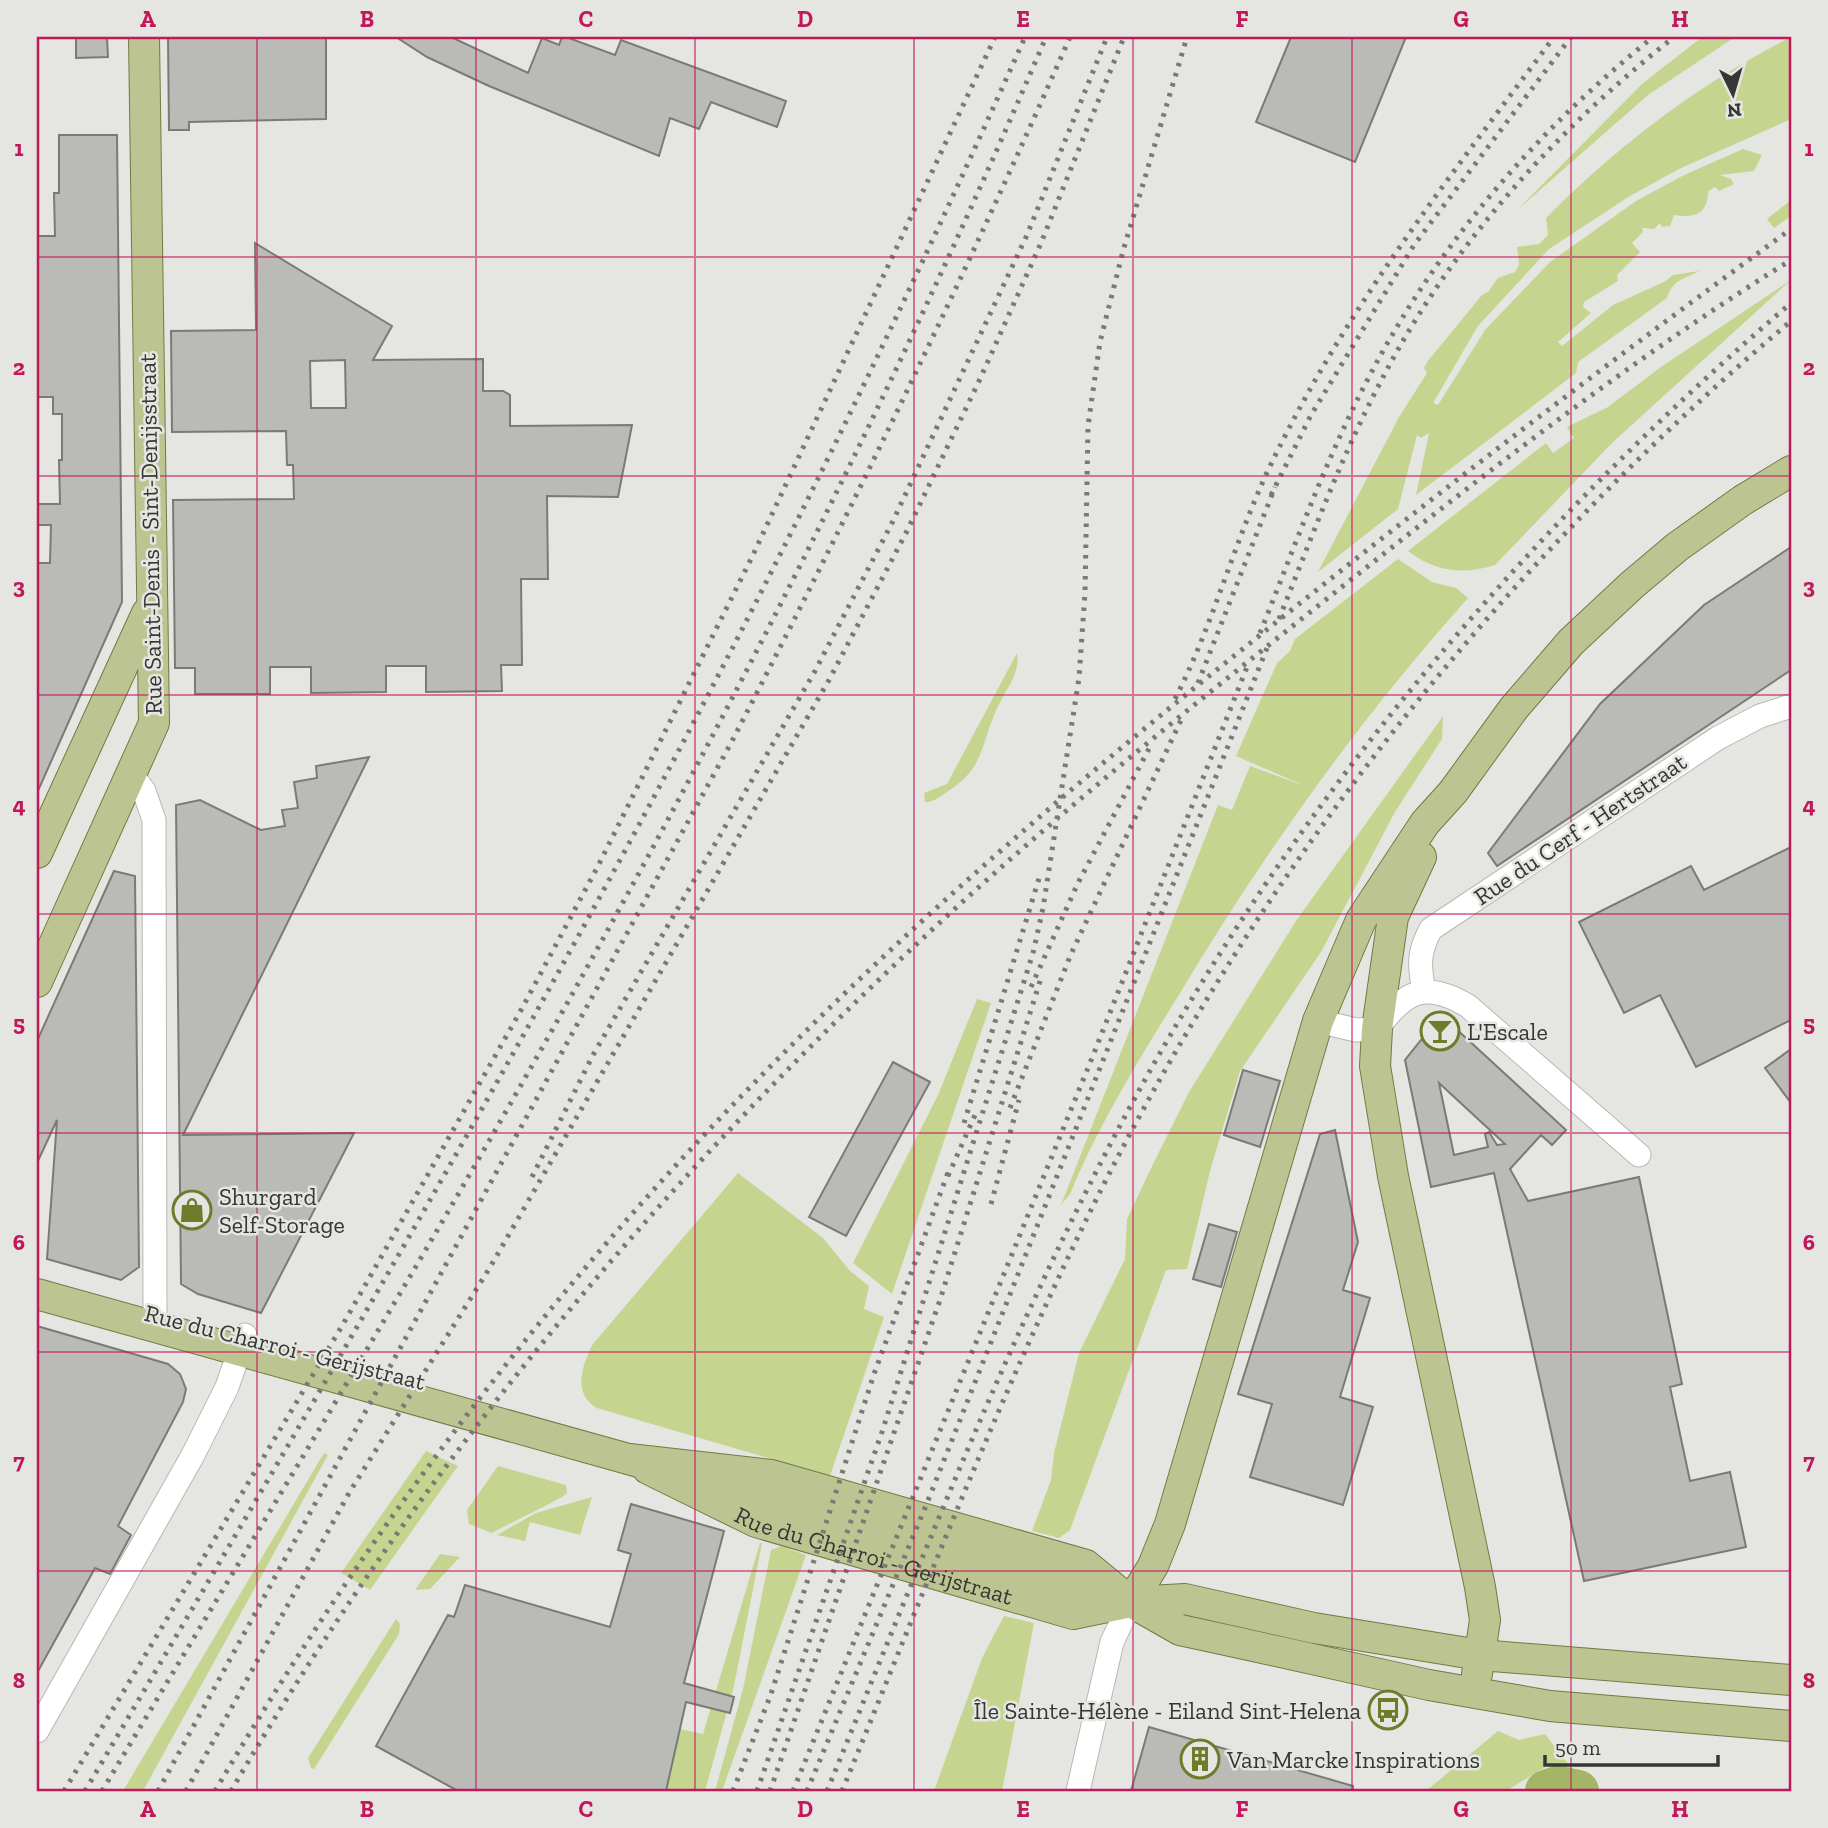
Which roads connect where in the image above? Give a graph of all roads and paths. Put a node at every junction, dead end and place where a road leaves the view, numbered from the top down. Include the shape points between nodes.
1 (144, 37) edge
2 (1791, 471) edge
3 (151, 600) junction
4 (1791, 706) edge
5 (131, 773) junction
6 (1453, 792) junction
7 (37, 853) edge
8 (37, 982) edge
9 (1424, 991) junction
10 (1318, 1021) junction
11 (1377, 1029) junction
12 (1639, 1155) dead end
13 (37, 1279) edge
14 (37, 1294) edge
15 (37, 1306) edge
16 (155, 1314) junction
17 (240, 1350) junction
18 (1130, 1602) junction
19 (1480, 1656) junction
20 (1791, 1681) edge
21 (1473, 1691) junction
22 (1791, 1726) edge
23 (37, 1731) edge
24 (1078, 1791) edge

1 - 3 main road, Rue Saint-Denis - Sint-Denijsstraat
2 - 6 main road via 1677,547 1600,614 1514,708
3 - 5 main road, Rue Saint-Denis - Sint-Denijsstraat via 153,723
3 - 7 main road via 140,635
4 - 9 street, Rue du Cerf - Hertstraat via 1718,738 1431,929 1420,947 1418,962
5 - 8 main road, Rue Saint-Denis - Sint-Denijsstraat
5 - 16 street via 155,820
6 - 10 main road via 1425,823 1361,920
6 - 11 main road via 1393,917
9 - 11 street via 1402,1000
9 - 12 street via 1447,993 1468,1006
10 - 11 street via 1356,1030
10 - 18 main road via 1170,1524 1153,1566
11 - 19 main road via 1375,1066 1381,1118 1480,1587 1485,1620
13 - 16 main road, Rue du Charroi - Gerijstraat
14 - 17 main road, Rue du Charroi - Gerijstraat
15 - 17 main road, Rue du Charroi - Gerijstraat
16 - 17 main road, Rue du Charroi - Gerijstraat
17 - 18 main road, Rue du Charroi - Gerijstraat via 458,1423 527,1430
17 - 23 street via 228,1387 193,1455
18 - 19 main road, Rue du Charroi - Gerijstraat via 1185,1599 1314,1628
18 - 21 main road, Rue du Charroi - Gerijstraat via 1181,1630
18 - 24 street via 1112,1642
19 - 20 main road, Rue du Charroi - Gerijstraat
19 - 21 main road
21 - 22 main road, Rue du Charroi - Gerijstraat via 1550,1706

